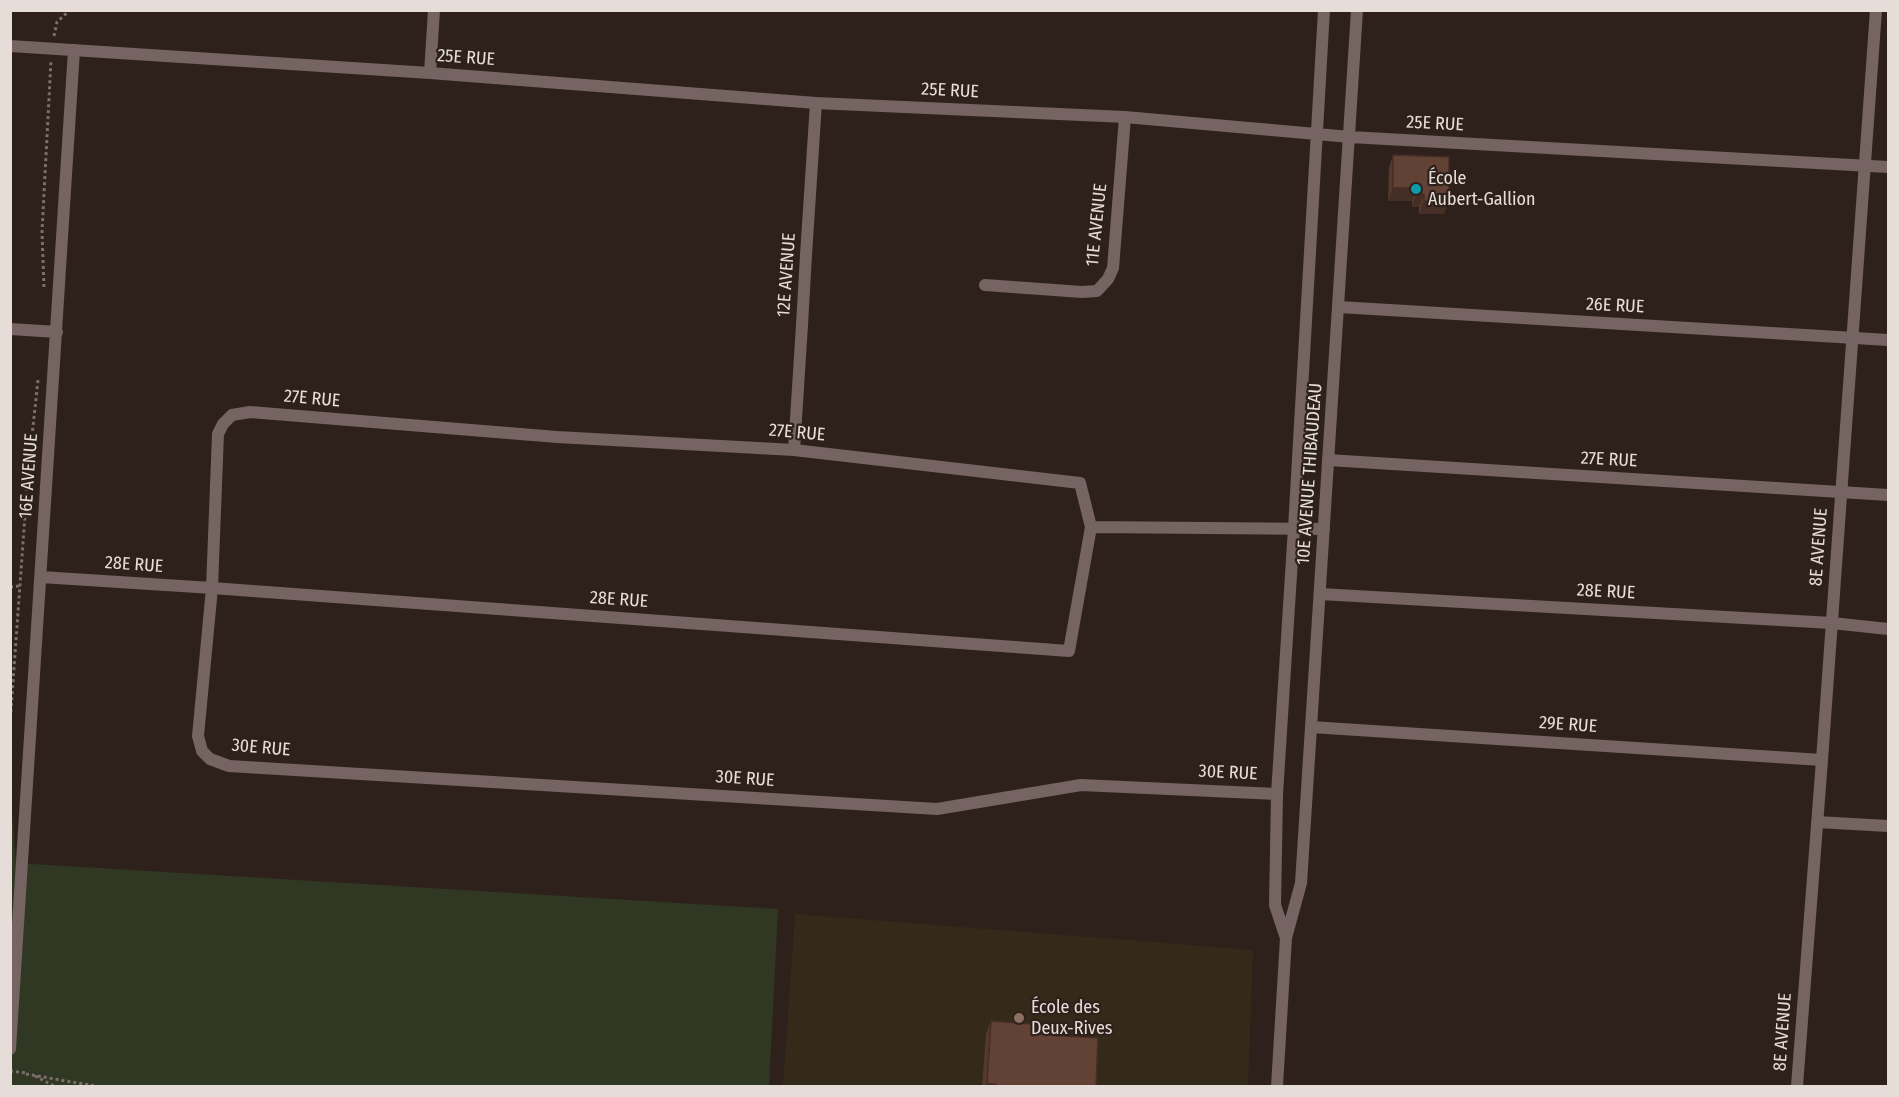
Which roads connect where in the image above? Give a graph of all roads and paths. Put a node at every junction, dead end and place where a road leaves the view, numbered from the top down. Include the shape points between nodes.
1 (434, 10) edge
2 (1324, 10) edge
3 (1358, 10) edge
4 (1875, 10) edge
5 (10, 46) edge
6 (75, 50) junction
7 (430, 73) junction
8 (50, 88) dead end
9 (816, 102) junction
10 (1125, 117) junction
11 (1317, 134) junction
12 (1350, 137) junction
13 (1864, 165) junction
14 (1888, 167) edge
15 (985, 285) dead end
16 (44, 289) dead end
17 (1339, 307) junction
18 (10, 328) edge
19 (57, 332) junction
20 (1852, 338) junction
21 (1888, 340) edge
22 (39, 372) dead end
23 (794, 450) junction
24 (1328, 460) junction
25 (1841, 492) junction
26 (1888, 495) edge
27 (1091, 526) junction
28 (1294, 528) junction
29 (1324, 529) junction
30 (41, 578) junction
31 (19, 586) junction
32 (10, 587) edge
33 (212, 588) junction
34 (1320, 594) junction
35 (1832, 624) junction
36 (1888, 629) edge
37 (10, 724) edge
38 (1311, 727) junction
39 (1822, 760) junction
40 (1276, 794) junction
41 (1817, 822) junction
42 (1888, 826) edge
43 (1286, 938) junction
44 (10, 1048) edge
45 (10, 1071) edge
46 (26, 1074) junction
47 (54, 1086) edge
48 (95, 1086) edge
49 (1277, 1086) edge
50 (1797, 1086) edge

1 - 7 street
2 - 11 street, 10E AVENUE THIBAUDEAU
3 - 12 street, 10E AVENUE THIBAUDEAU
4 - 13 street, 8E AVENUE
5 - 6 street, 25E RUE
6 - 7 street, 25E RUE
6 - 19 street, 16E AVENUE
7 - 9 street, 25E RUE
8 - 16 path via 42,232
9 - 10 street, 25E RUE
9 - 23 street, 12E AVENUE
10 - 11 street, 25E RUE
10 - 15 street, 11E AVENUE via 1113,268 1108,279 1097,291 1082,292
11 - 12 street, 25E RUE
11 - 28 street, 10E AVENUE THIBAUDEAU
12 - 13 street, 25E RUE
12 - 17 street, 10E AVENUE THIBAUDEAU
13 - 14 street, 25E RUE
13 - 20 street, 8E AVENUE
17 - 20 street, 26E RUE
17 - 24 street, 10E AVENUE THIBAUDEAU
18 - 19 street
19 - 30 street, 16E AVENUE
20 - 21 street, 26E RUE
20 - 25 street, 8E AVENUE
22 - 31 path
23 - 27 street, 27E RUE via 1080,483
23 - 33 street, 27E RUE via 557,437 250,412 232,415 218,434
24 - 25 street, 27E RUE
24 - 29 street, 10E AVENUE THIBAUDEAU
25 - 26 street, 27E RUE
25 - 35 street, 8E AVENUE
27 - 28 street
27 - 33 street, 28E RUE via 1069,651
28 - 29 street
28 - 40 street, 10E AVENUE THIBAUDEAU
29 - 34 street, 10E AVENUE THIBAUDEAU
30 - 33 street, 28E RUE
30 - 44 street, 16E AVENUE
31 - 32 path
31 - 37 path
33 - 40 street, 30E RUE via 198,736 202,751 210,759 229,766 937,809 1081,785
34 - 35 street, 28E RUE
34 - 38 street, 10E AVENUE THIBAUDEAU
35 - 36 street, 28E RUE
35 - 39 street, 8E AVENUE
38 - 39 street, 29E RUE
38 - 43 street, 10E AVENUE THIBAUDEAU via 1301,883
39 - 41 street, 8E AVENUE
40 - 43 street, 10E AVENUE THIBAUDEAU via 1275,905
41 - 42 street
41 - 50 street, 8E AVENUE
43 - 49 street, 10E AVENUE THIBAUDEAU
45 - 46 path
46 - 47 path
46 - 48 path

